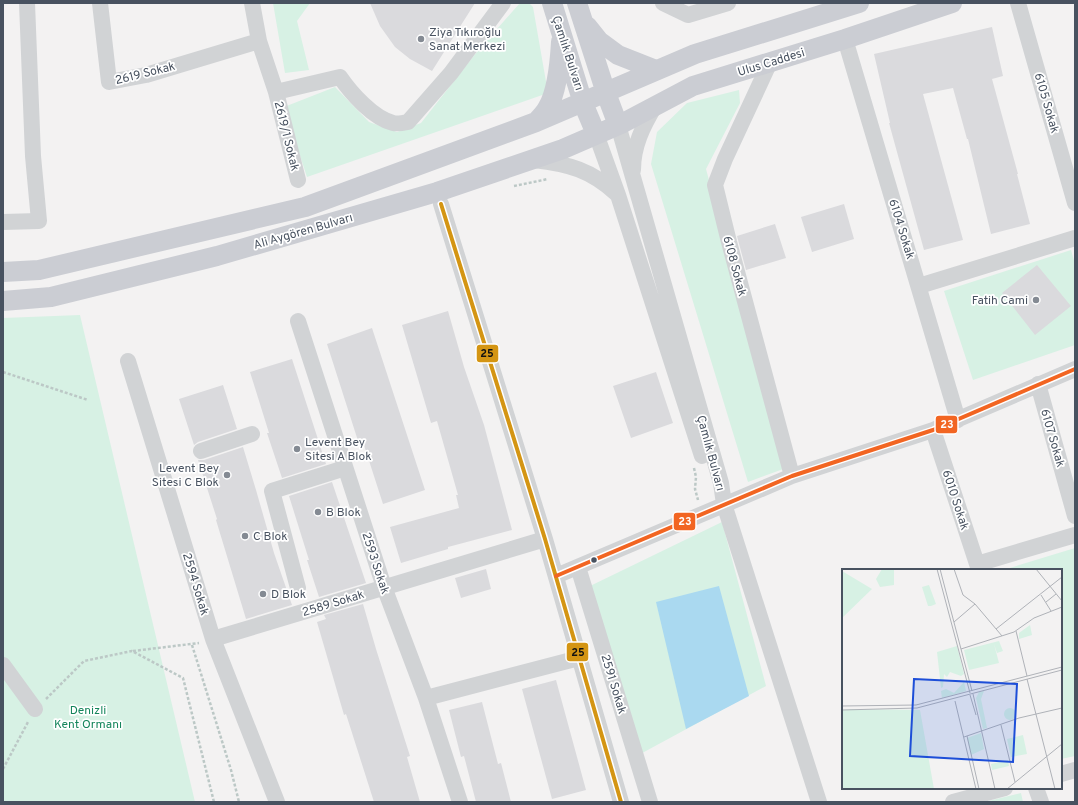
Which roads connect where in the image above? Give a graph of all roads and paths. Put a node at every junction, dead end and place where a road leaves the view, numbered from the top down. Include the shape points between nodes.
1 (27, 3) edge
2 (100, 3) edge
3 (252, 3) edge
4 (503, 3) edge
5 (552, 3) edge
6 (663, 3) edge
7 (728, 3) edge
8 (858, 3) edge
9 (952, 3) edge
10 (1018, 3) edge
11 (827, 8) edge
12 (580, 12) edge
13 (561, 32) junction
14 (845, 39) junction
15 (258, 42) junction
16 (770, 62) junction
17 (656, 70) junction
18 (276, 92) junction
19 (606, 93) junction
20 (583, 103) junction
21 (655, 106) junction
22 (536, 122) junction
23 (618, 125) junction
24 (596, 134) junction
25 (534, 160) junction
26 (549, 178) dead end
27 (633, 179) junction
28 (298, 180) dead end
29 (512, 186) dead end
30 (618, 194) junction
31 (1075, 203) edge
32 (441, 204) dead end
33 (3, 222) edge
34 (1075, 238) edge
35 (3, 272) edge
36 (918, 286) junction
37 (3, 301) edge
38 (298, 321) dead end
39 (128, 361) dead end
40 (1075, 369) edge
41 (3, 372) edge
42 (1038, 384) junction
43 (88, 400) dead end
44 (958, 420) junction
45 (933, 430) junction
46 (252, 434) dead end
47 (201, 451) dead end
48 (692, 462) dead end
49 (345, 468) junction
50 (792, 476) junction
51 (724, 504) junction
52 (702, 514) junction
53 (1075, 516) edge
54 (1075, 535) edge
55 (545, 539) junction
56 (578, 567) junction
57 (978, 567) edge
58 (556, 576) junction
59 (384, 587) junction
60 (298, 588) dead end
61 (213, 639) junction
62 (192, 645) junction
63 (132, 651) junction
64 (579, 658) junction
65 (3, 665) edge
66 (426, 698) junction
67 (35, 708) junction
68 (3, 769) edge
69 (1075, 770) edge
70 (1062, 774) edge
71 (1001, 789) edge
72 (1036, 789) edge
73 (214, 802) edge
74 (239, 802) edge
75 (276, 802) edge
76 (460, 802) edge
77 (621, 802) edge
78 (650, 802) edge
79 (819, 802) edge
80 (953, 802) edge
81 (1041, 802) edge

1 - 33 street via 32,156 38,221
2 - 15 street, 2619 Sokak via 109,82 146,75
3 - 15 street, 2619/1 Sokak
4 - 18 street, 2619/1 Sokak via 451,73 408,122 393,124 373,113 340,77
5 - 13 main road, Çamlık Bulvarı
6 - 7 street via 688,15
8 - 11 main road
9 - 14 main road, Ulus Caddesi
10 - 31 street, 6105 Sokak
11 - 17 main road
12 - 17 main road via 599,41 618,55
12 - 19 main road
13 - 20 main road, Çamlık Bulvarı
13 - 22 main road via 556,82 549,106
14 - 16 main road, Ulus Caddesi
14 - 36 street, 6104 Sokak
15 - 18 street, 2619/1 Sokak
16 - 21 main road, Ulus Caddesi via 693,86
16 - 50 street, 6108 Sokak via 715,185
17 - 19 main road
18 - 28 street, 2619/1 Sokak
19 - 20 main road
19 - 23 main road
20 - 22 main road, Ali Aygören Bulvarı
20 - 24 main road, Çamlık Bulvarı
21 - 23 main road, Ulus Caddesi
21 - 27 street via 644,123 637,143 633,160
22 - 35 main road, Ali Aygören Bulvarı via 305,207 39,270
23 - 24 main road, Ulus Caddesi
23 - 27 street, Çamlık Bulvarı
24 - 25 main road, Ali Aygören Bulvarı
24 - 30 street
25 - 30 street via 556,162 579,169
25 - 37 main road, Ali Aygören Bulvarı via 437,192 217,256 51,297
26 - 29 path
27 - 51 street, Çamlık Bulvarı via 721,483
30 - 51 street via 711,483
32 - 55 street
34 - 36 street
36 - 44 street, 6104 Sokak
38 - 49 street, 2593 Sokak
39 - 61 street, 2594 Sokak
40 - 42 street
41 - 43 path
42 - 44 street
42 - 53 street, 6107 Sokak
44 - 45 street
45 - 50 street
45 - 57 street, 6010 Sokak
46 - 47 street
48 - 52 path via 696,477 695,489
49 - 59 street, 2593 Sokak
49 - 60 street via 272,491
50 - 51 street
51 - 52 street
51 - 79 street, Çamlık Bulvarı
52 - 56 street
54 - 57 street
55 - 58 street
55 - 59 street, 2589 Sokak
56 - 58 street
56 - 78 street, 2591 Sokak
58 - 64 street
59 - 61 street, 2589 Sokak
59 - 66 street, 2593 Sokak
61 - 62 path
61 - 75 street, 2594 Sokak
62 - 63 path
62 - 74 path
63 - 67 path via 84,661
63 - 73 path via 183,678
64 - 66 street
64 - 77 street
65 - 67 street
66 - 76 street, 2593 Sokak
67 - 68 path
69 - 70 street
71 - 80 street
72 - 81 street

